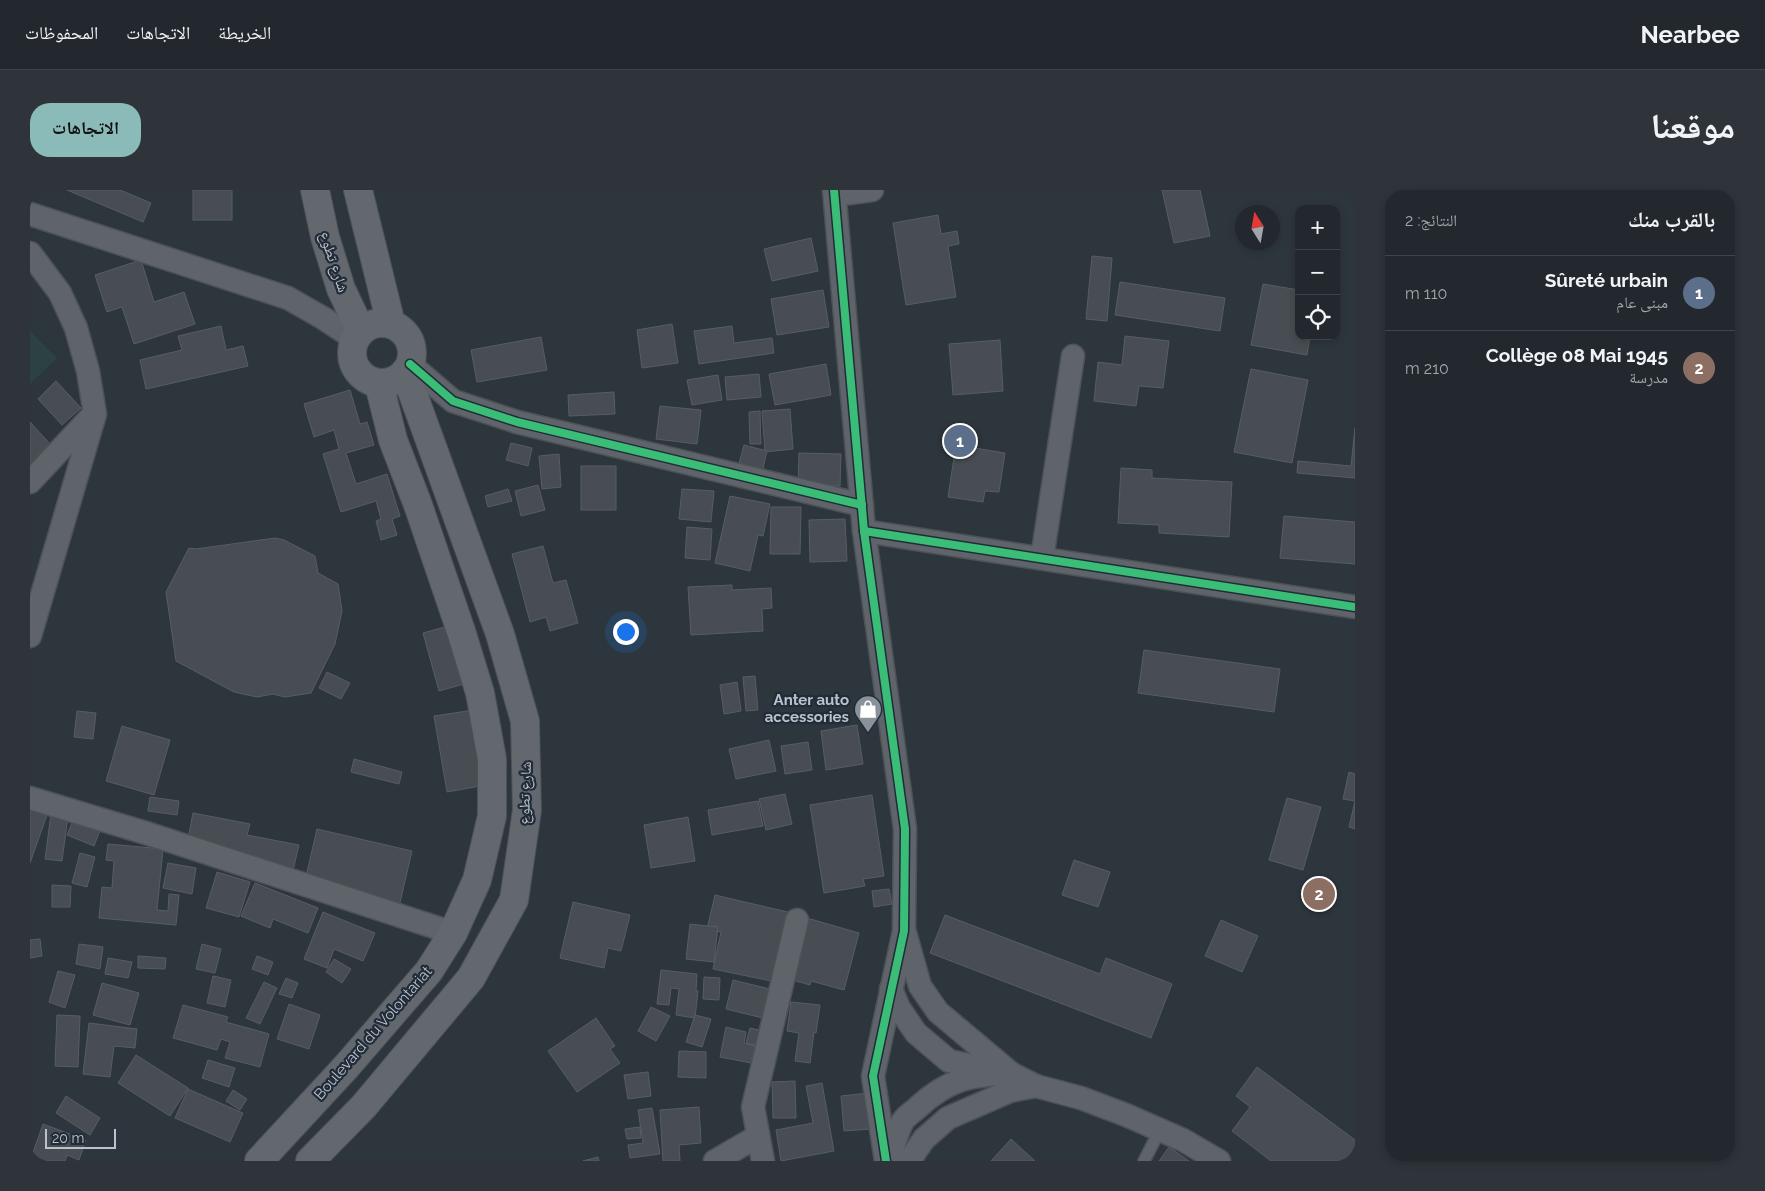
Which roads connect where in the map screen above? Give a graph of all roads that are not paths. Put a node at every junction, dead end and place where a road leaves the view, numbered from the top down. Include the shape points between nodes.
1 (315, 190) edge
2 (358, 190) edge
3 (872, 190) edge
4 (834, 192) edge
5 (30, 214) edge
6 (30, 253) edge
7 (391, 324) junction
8 (358, 335) junction
9 (1074, 356) dead end
10 (408, 368) junction
11 (379, 384) junction
12 (95, 414) junction
13 (30, 482) edge
14 (862, 505) junction
15 (864, 531) junction
16 (1042, 558) junction
17 (1355, 608) edge
18 (30, 636) edge
19 (30, 798) edge
20 (797, 920) dead end
21 (904, 931) junction
22 (453, 933) junction
23 (891, 989) junction
24 (1012, 1074) junction
25 (1036, 1086) junction
26 (1160, 1130) junction
27 (758, 1136) junction
28 (259, 1161) edge
29 (310, 1161) edge
30 (715, 1161) edge
31 (763, 1161) edge
32 (888, 1161) edge
33 (909, 1161) edge
34 (1144, 1161) edge
35 (1219, 1161) edge

1 - 8 main road, شارع تطوع via 325,237
2 - 7 main road
3 - 4 street
4 - 14 street
5 - 8 street via 288,298
6 - 12 street via 60,293 76,328
7 - 8 main road via 370,325
7 - 10 main road via 400,329 411,344
8 - 11 main road via 352,354 355,368 361,376
9 - 16 street
10 - 11 main road via 398,379
10 - 14 street via 453,401 517,422
10 - 29 main road, شارع تطوع via 500,634 525,721 527,810 514,900 471,978 364,1106
11 - 22 main road, Boulevard du Volontariat via 393,440 418,504 480,693 492,760 492,816 477,880
12 - 13 street
12 - 18 street
14 - 15 street
15 - 16 street
15 - 21 street via 905,830
16 - 17 street
19 - 22 street
20 - 27 street via 753,1107
21 - 23 street
21 - 24 street via 920,986 938,1012
22 - 28 main road, Boulevard du Volontariat via 429,971
23 - 24 street via 916,1033 949,1061
23 - 32 street via 873,1076
24 - 25 street
24 - 32 street via 964,1078 938,1091 904,1121
25 - 26 street via 1081,1098
25 - 33 street via 1010,1091 948,1118 924,1139
26 - 34 lane
26 - 35 street
27 - 30 street
27 - 31 street

